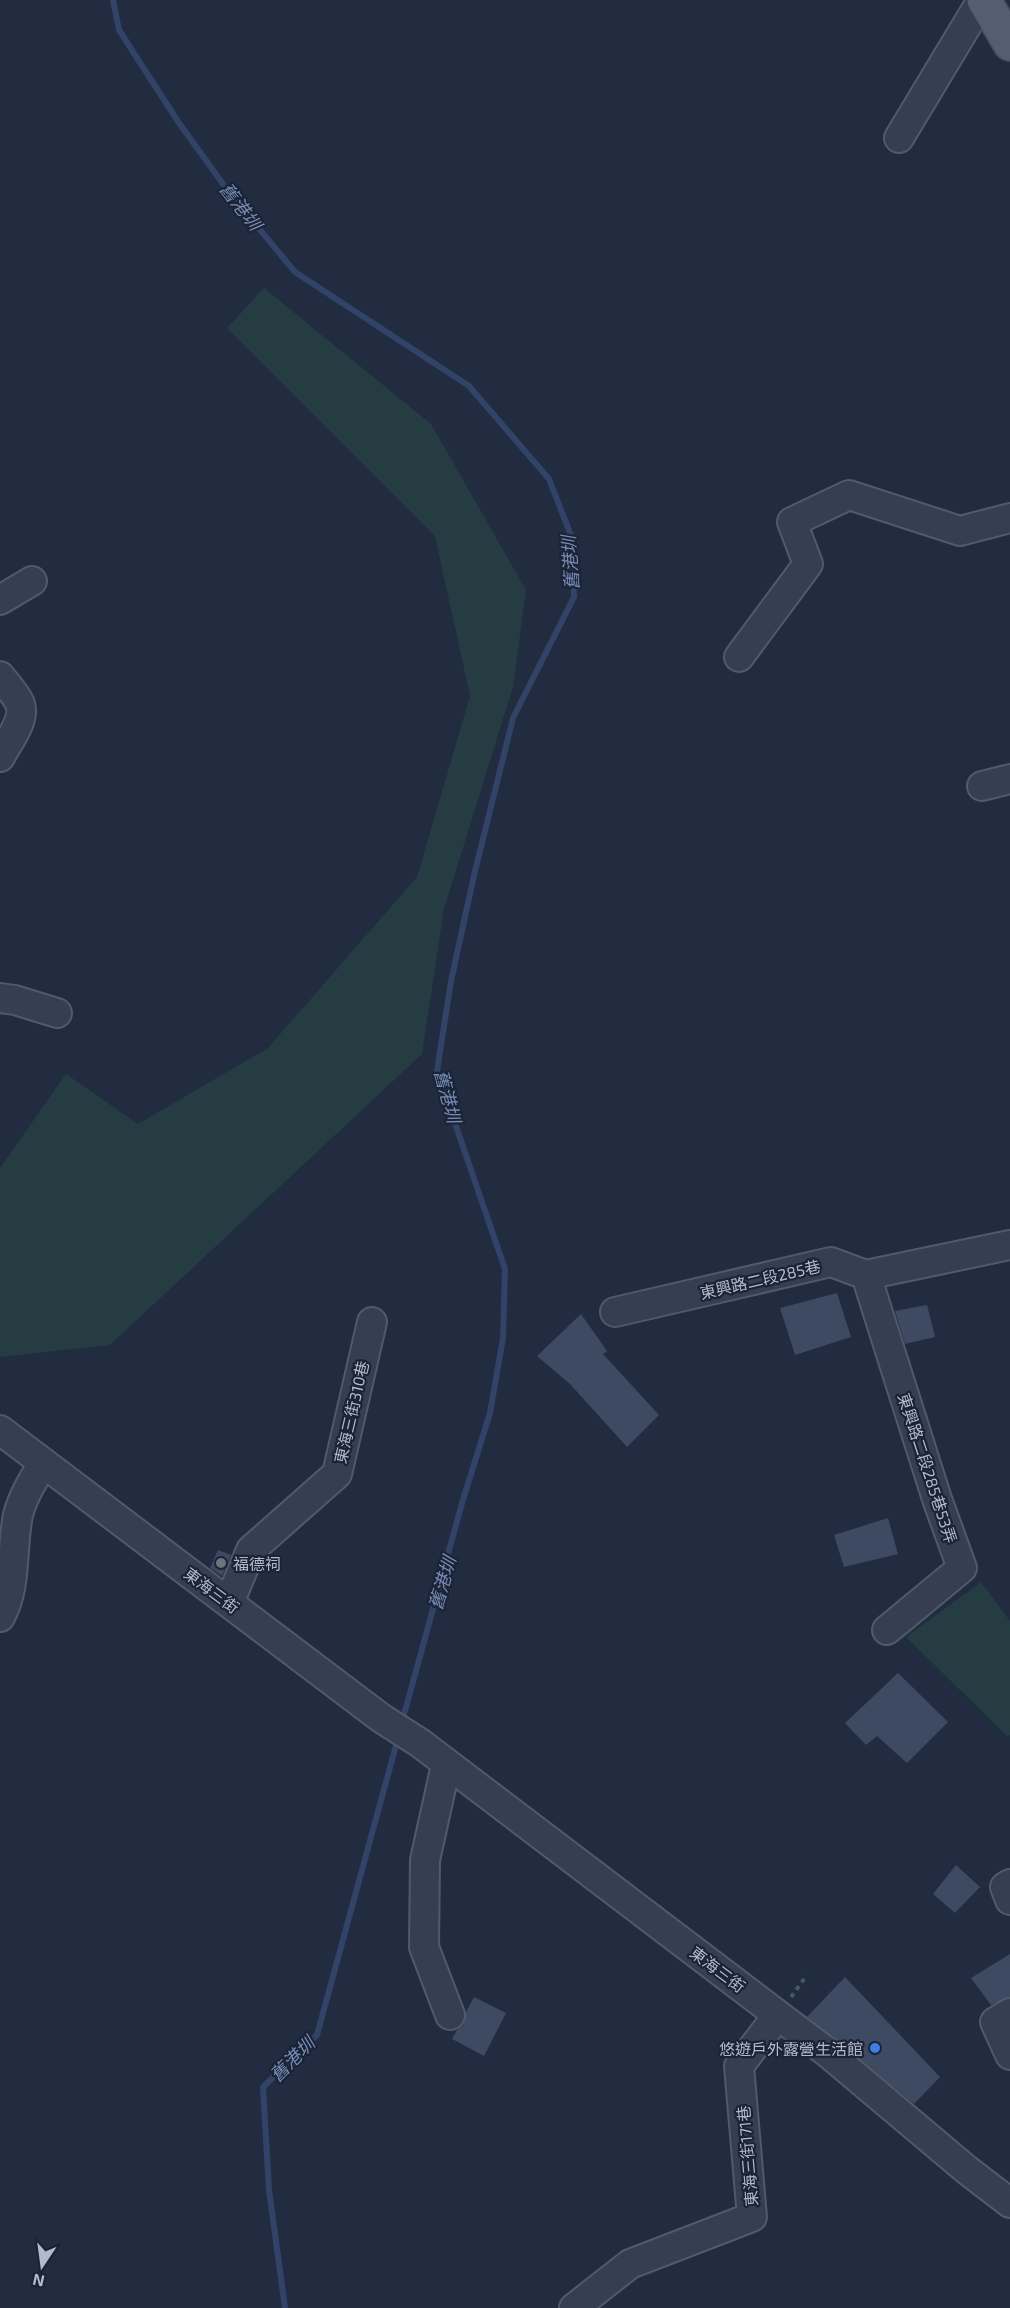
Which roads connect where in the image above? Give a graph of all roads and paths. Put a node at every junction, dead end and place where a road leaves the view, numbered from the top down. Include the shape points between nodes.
1 (983, 0) edge
2 (1010, 44) edge
3 (899, 138) dead end
4 (1010, 518) edge
5 (32, 581) dead end
6 (0, 600) edge
7 (740, 657) dead end
8 (0, 676) edge
9 (0, 757) edge
10 (1010, 779) edge
11 (982, 786) dead end
12 (0, 998) edge
13 (57, 1013) dead end
14 (1010, 1245) edge
15 (866, 1275) junction
16 (615, 1312) dead end
17 (372, 1322) dead end
18 (0, 1430) edge
19 (43, 1464) junction
20 (229, 1603) junction
21 (0, 1617) edge
22 (888, 1630) dead end
23 (446, 1765) junction
24 (1010, 1884) edge
25 (1010, 1900) edge
26 (1010, 2013) edge
27 (450, 2014) dead end
28 (778, 2014) junction
29 (1010, 2055) edge
30 (1010, 2203) edge
31 (574, 2308) edge

1 - 2 main road
1 - 3 street
4 - 7 street via 960,531 849,495 792,522 808,564
5 - 6 street
8 - 9 street via 20,704 21,714
10 - 11 street
12 - 13 street
14 - 15 street
15 - 16 street, 東興路二段285巷 via 831,1262
15 - 22 street, 東興路二段285巷53弄 via 962,1568
17 - 20 street, 東海三街310巷 via 337,1474 251,1550
18 - 19 street, 東海三街
19 - 20 street, 東海三街
19 - 21 street via 18,1515 8,1603
20 - 23 street, 東海三街
23 - 27 street via 425,1860 424,1947
23 - 28 street, 東海三街
24 - 25 street via 1005,1887
26 - 29 street via 995,2022
28 - 30 street, 東海三街
28 - 31 street, 東海三街171巷 via 739,2066 752,2217 630,2264

